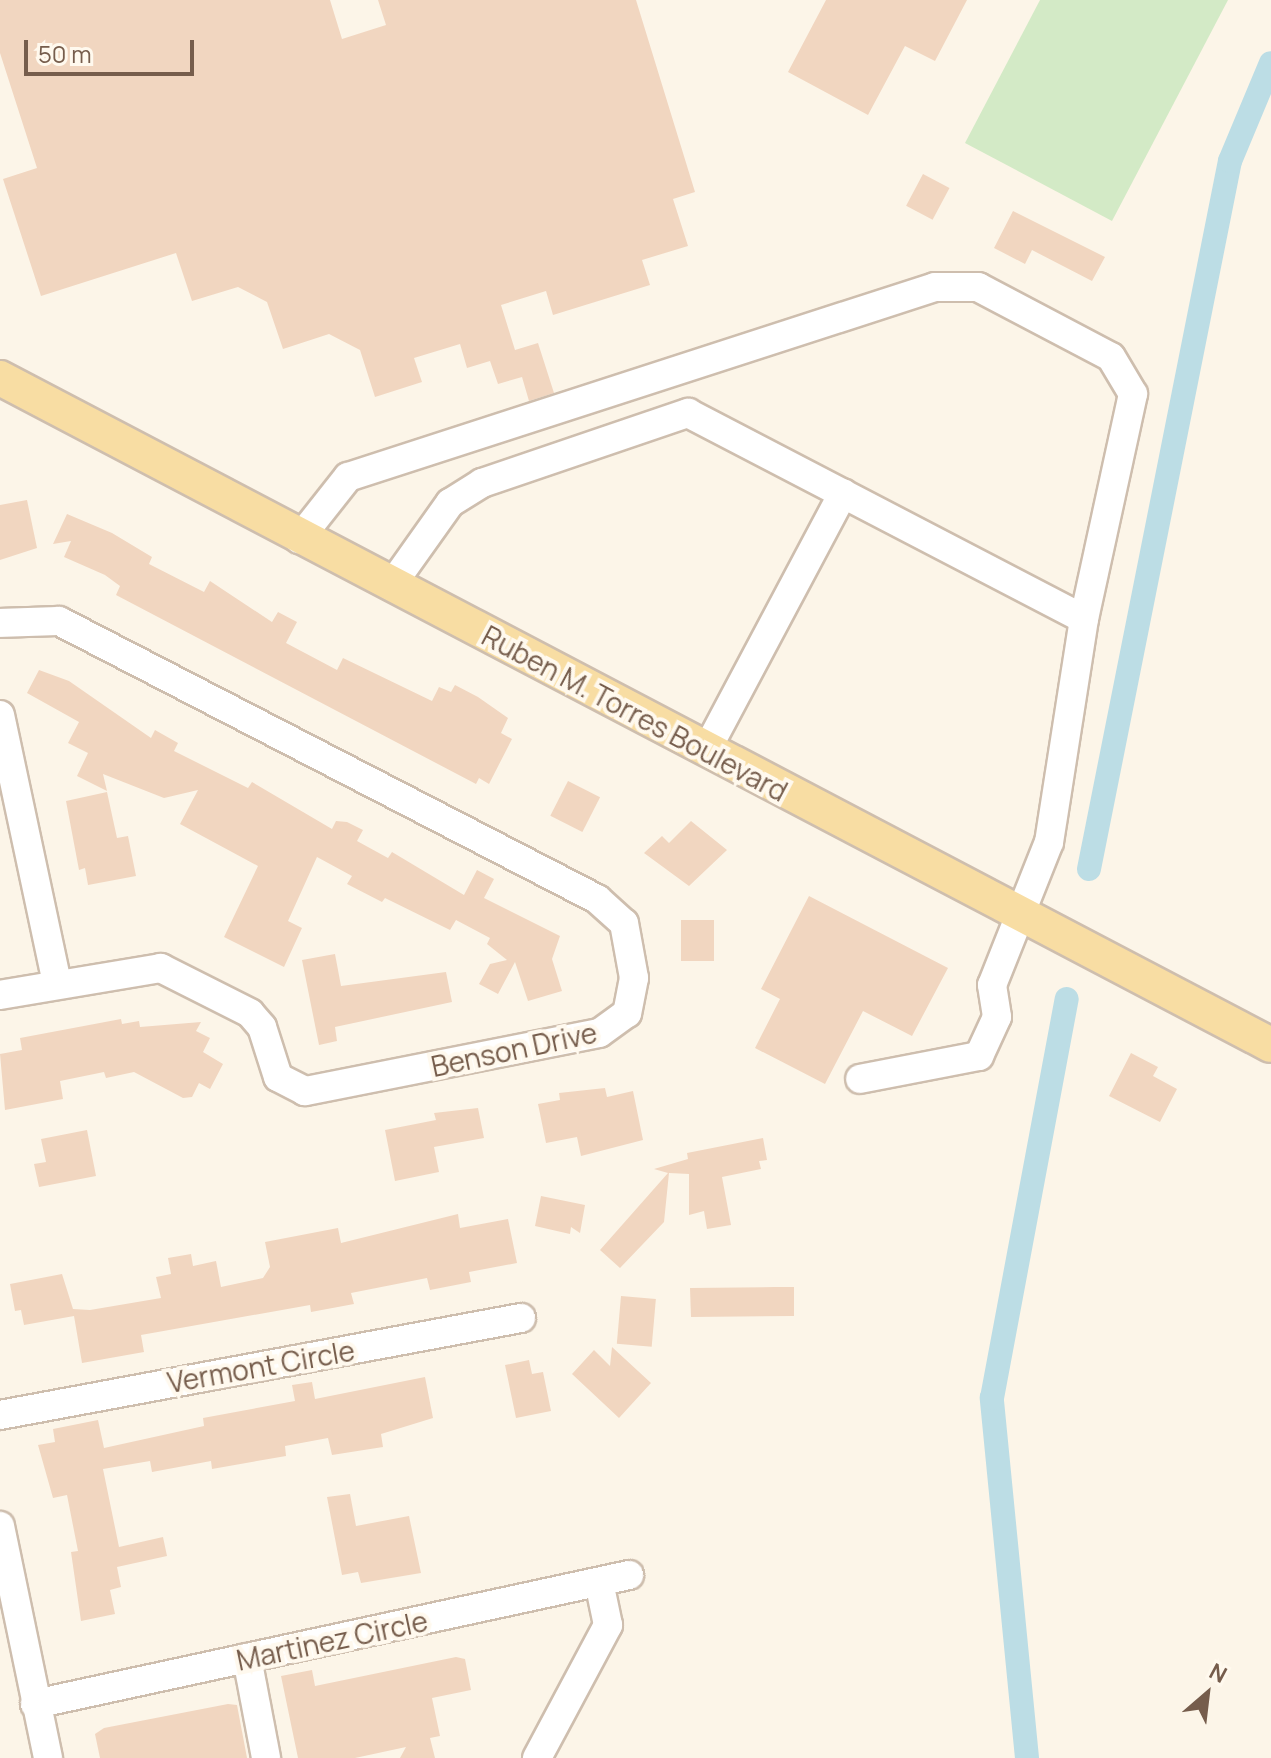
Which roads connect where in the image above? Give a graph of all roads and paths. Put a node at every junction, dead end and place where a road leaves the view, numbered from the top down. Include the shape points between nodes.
1 (0, 378) edge
2 (843, 493) junction
3 (299, 539) junction
4 (391, 586) junction
5 (1084, 619) junction
6 (0, 623) edge
7 (0, 715) edge
8 (706, 751) junction
9 (1025, 916) junction
10 (57, 983) junction
11 (0, 995) edge
12 (1271, 1045) edge
13 (860, 1079) dead end
14 (521, 1318) dead end
15 (0, 1415) edge
16 (0, 1526) edge
17 (629, 1575) dead end
18 (599, 1582) junction
19 (247, 1658) junction
20 (35, 1704) junction
21 (48, 1758) edge
22 (266, 1758) edge
23 (537, 1758) edge

1 - 3 main road, Ruben M. Torres Boulevard
2 - 4 street via 688,413 482,483 446,509
2 - 5 street
2 - 8 street
3 - 4 main road, Ruben M. Torres Boulevard
3 - 5 street via 348,477 935,287 978,287 1111,357 1133,394
4 - 8 main road, Ruben M. Torres Boulevard
5 - 9 street via 1049,842
6 - 10 street, Benson Drive via 41,617 78,630 597,899 624,923 634,978 627,1013 599,1033 305,1091 278,1077 262,1027 250,1013 194,980 140,966
7 - 10 street
8 - 9 main road, Ruben M. Torres Boulevard
9 - 12 main road, Ruben M. Torres Boulevard
9 - 13 street via 992,985 997,1017 979,1056
10 - 11 street, Benson Drive
14 - 15 street, Vermont Circle
16 - 20 street
17 - 18 street, Martinez Circle
18 - 19 street, Martinez Circle
18 - 23 street via 608,1625
19 - 20 street, Martinez Circle
19 - 22 street
20 - 21 street

